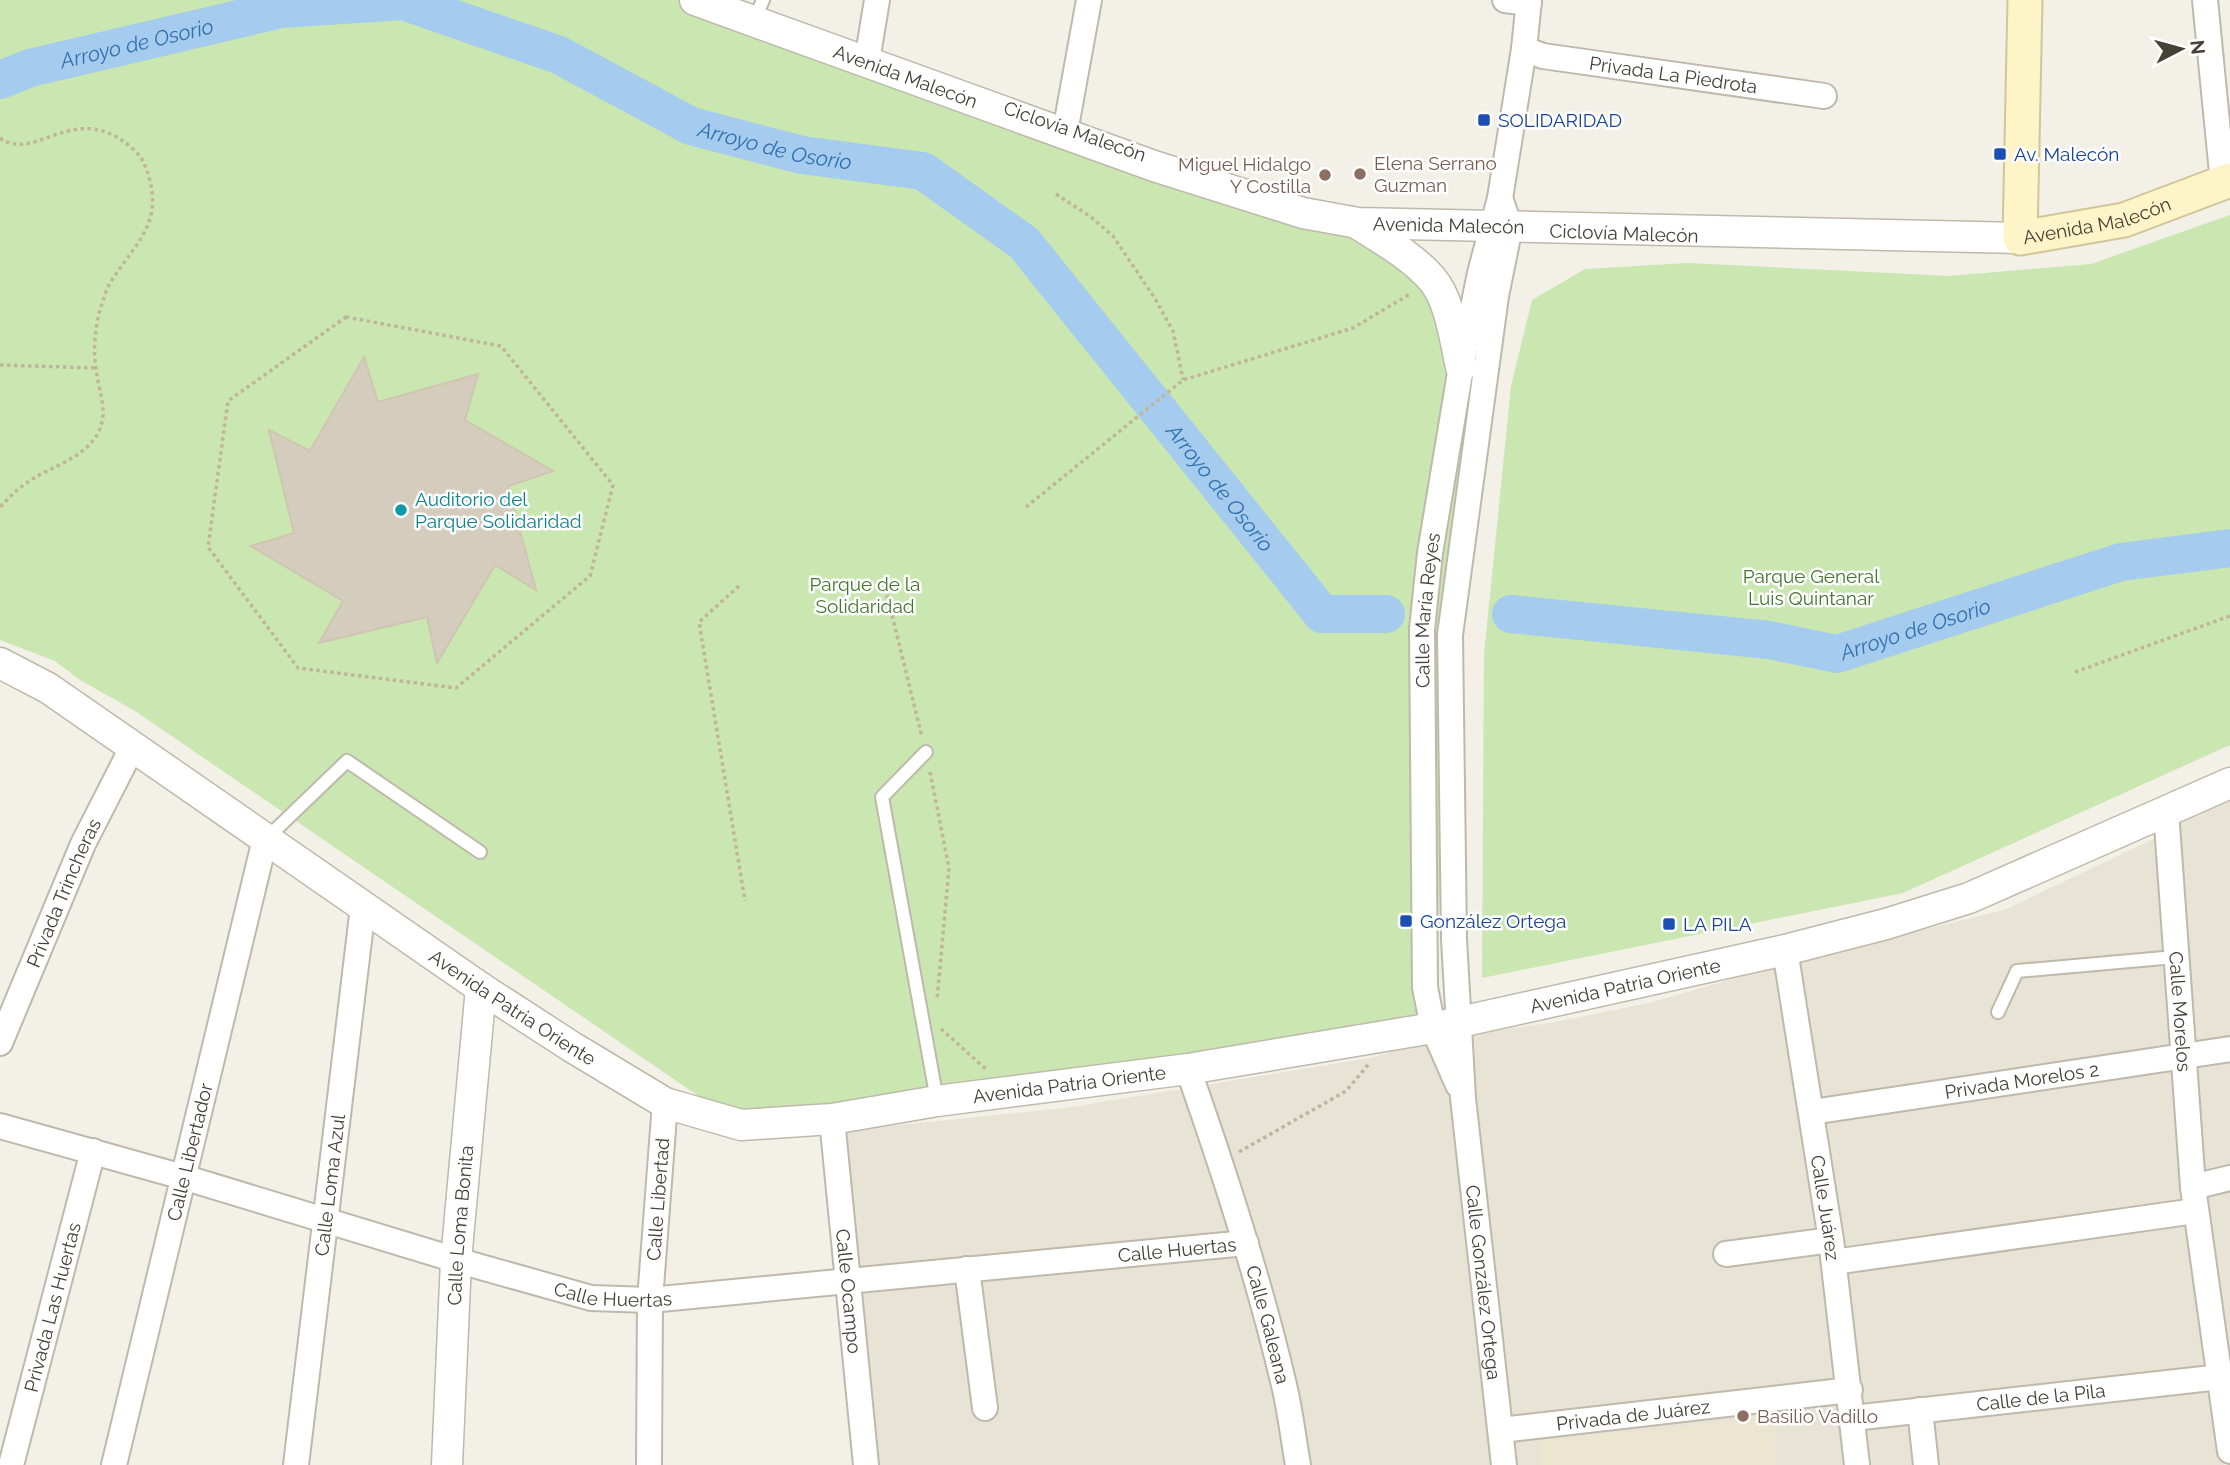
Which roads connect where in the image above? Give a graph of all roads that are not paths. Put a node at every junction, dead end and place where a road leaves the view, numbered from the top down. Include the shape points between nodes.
1 (695, 0) edge
2 (877, 0) edge
3 (1089, 0) edge
4 (2025, 0) edge
5 (2205, 0) edge
6 (1521, 1) edge
7 (758, 10) edge
8 (1524, 49) junction
9 (867, 61) junction
10 (1824, 96) dead end
11 (1065, 132) junction
12 (2227, 181) edge
13 (1358, 223) junction
14 (1501, 228) junction
15 (2020, 238) junction
16 (1461, 367) junction
17 (0, 663) edge
18 (133, 746) junction
19 (926, 752) road end
20 (2230, 783) edge
21 (2166, 811) junction
22 (265, 839) junction
23 (480, 852) dead end
24 (363, 907) junction
25 (1785, 950) junction
26 (2175, 957) junction
27 (481, 988) junction
28 (1998, 1012) dead end
29 (1446, 1026) junction
30 (0, 1043) edge
31 (2230, 1049) edge
32 (2182, 1055) junction
33 (1188, 1069) junction
34 (937, 1101) junction
35 (665, 1103) junction
36 (1812, 1112) junction
37 (832, 1119) junction
38 (0, 1126) edge
39 (93, 1151) junction
40 (183, 1177) junction
41 (2230, 1178) edge
42 (2194, 1199) junction
43 (324, 1220) junction
44 (1246, 1243) junction
45 (1832, 1251) junction
46 (1726, 1254) dead end
47 (456, 1260) junction
48 (967, 1269) junction
49 (849, 1282) junction
50 (650, 1300) junction
51 (2225, 1376) edge
52 (1850, 1390) junction
53 (985, 1408) dead end
54 (1920, 1410) junction
55 (1853, 1418) junction
56 (1501, 1430) junction
57 (2230, 1451) edge
58 (10, 1465) edge
59 (114, 1465) edge
60 (296, 1465) edge
61 (447, 1465) edge
62 (649, 1465) edge
63 (866, 1465) edge
64 (1298, 1465) edge
65 (1504, 1465) edge
66 (1857, 1465) edge
67 (1926, 1465) edge

1 - 7 street, Avenida Malecón
2 - 9 street
3 - 11 street
4 - 15 main road
5 - 12 street
6 - 8 street, Calle María Reyes
7 - 9 street, Avenida Malecón
8 - 10 street, Privada La Piedrota via 1543,56
8 - 14 street, Calle María Reyes via 1500,198
9 - 11 street, Avenida Malecón
11 - 13 street, Avenida Malecón via 1290,209
12 - 15 main road, Avenida Malecón via 2123,220
13 - 14 street, Avenida Malecón
13 - 16 street via 1433,280 1448,312
14 - 15 street, Avenida Malecón
14 - 16 street, Calle María Reyes via 1480,273
14 - 29 street, Calle María Reyes via 1450,635 1454,939
16 - 29 street, Calle María Reyes via 1422,629 1423,954 1425,987
17 - 18 street, Avenida Patria Oriente via 48,688
18 - 22 street, Avenida Patria Oriente
18 - 30 street, Privada Trincheras via 83,844
19 - 34 lane via 882,797
20 - 21 street, Avenida Patria Oriente
21 - 25 street, Avenida Patria Oriente via 1969,898
21 - 26 street, Calle Morelos
22 - 23 lane via 347,761
22 - 24 street, Avenida Patria Oriente
22 - 40 street, Calle Libertador
24 - 27 street, Avenida Patria Oriente
24 - 43 street, Calle Loma Azul
25 - 29 street, Avenida Patria Oriente
25 - 36 street, Calle Juárez
26 - 28 lane via 2017,971
26 - 32 street, Calle Morelos
27 - 35 street, Avenida Patria Oriente
27 - 47 street, Calle Loma Bonita
29 - 33 street, Avenida Patria Oriente
29 - 56 street, Calle González Ortega via 1464,1098
31 - 32 street, Privada Morelos 2
32 - 36 street, Privada Morelos 2
32 - 42 street, Calle Morelos
33 - 34 street, Avenida Patria Oriente
33 - 44 street, Calle Galeana
34 - 37 street, Avenida Patria Oriente
35 - 37 street, Avenida Patria Oriente via 741,1125
35 - 50 street, Calle Libertad
36 - 45 street, Calle Juárez
37 - 49 street, Calle Ocampo
38 - 39 street, Calle Huertas
39 - 40 street, Calle Huertas
39 - 58 street, Privada Las Huertas
40 - 43 street, Calle Huertas
40 - 59 street, Calle Libertador
41 - 42 street
42 - 45 street
42 - 51 street, Calle Morelos
43 - 47 street, Calle Huertas
43 - 60 street, Calle Loma Azul
44 - 48 street, Calle Huertas
44 - 64 street, Calle Galeana via 1284,1383
45 - 46 street
45 - 52 street, Calle Juárez
47 - 50 street, Calle Huertas via 591,1298
47 - 61 street, Calle Loma Bonita
48 - 49 street, Calle Huertas
48 - 53 street
49 - 50 street, Calle Huertas
49 - 63 street, Calle Ocampo
50 - 62 street, Calle Libertad
51 - 54 street, Calle de la Pila
51 - 57 street, Calle Morelos
52 - 55 street, Calle Juárez
52 - 56 street, Privada de Juárez
54 - 55 street, Calle de la Pila
54 - 67 street
55 - 66 street, Calle Juárez
56 - 65 street, Calle González Ortega

